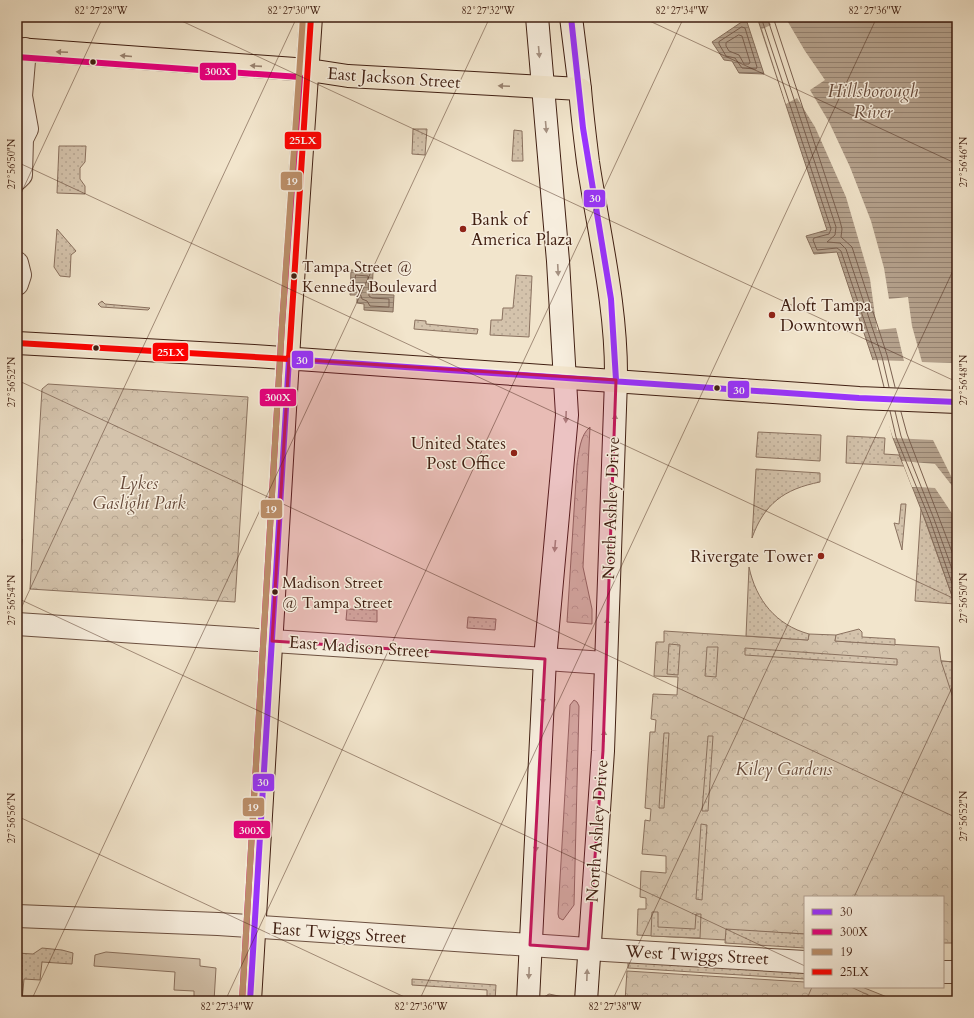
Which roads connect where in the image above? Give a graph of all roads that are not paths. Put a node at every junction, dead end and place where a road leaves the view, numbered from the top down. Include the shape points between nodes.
1 (311, 17) edge
2 (536, 17) edge
3 (571, 17) edge
4 (21, 49) edge
5 (309, 70) junction
6 (543, 88) junction
7 (580, 89) junction
8 (17, 179) edge
9 (17, 264) edge
10 (17, 284) edge
11 (17, 343) edge
12 (289, 359) junction
13 (565, 378) junction
14 (616, 380) junction
15 (957, 402) edge
16 (17, 624) edge
17 (272, 641) junction
18 (545, 659) junction
19 (605, 663) junction
20 (17, 916) edge
21 (254, 927) junction
22 (530, 945) junction
23 (588, 949) junction
24 (804, 962) edge
25 (944, 972) edge
26 (957, 972) edge
27 (250, 1001) edge
28 (528, 1001) edge
29 (586, 1001) edge

1 - 5 main road
2 -> 6 main road
3 - 7 main road, North Ashley Drive
5 -> 4 main road, East Jackson Street
4 - 8 main road via 21,96 28,129 22,139 21,175
6 -> 5 main road, East Jackson Street via 348,76
5 - 12 main road
6 - 7 main road, East Jackson Street
6 -> 13 main road
7 - 14 main road, North Ashley Drive via 588,162 611,292
9 - 10 main road via 20,275
11 - 12 main road
12 - 13 main road
12 - 17 main road
13 - 14 main road
13 -> 18 main road via 567,414
14 - 15 main road via 859,398
19 -> 14 main road, North Ashley Drive
16 - 17 main road, East Madison Street
17 - 18 main road, East Madison Street
17 - 21 main road
18 - 19 main road, East Madison Street
18 -> 22 main road
23 -> 19 main road, North Ashley Drive via 603,751
20 - 21 main road, East Twiggs Street
21 - 22 main road, East Twiggs Street
21 - 27 main road
22 - 23 main road, East Twiggs Street
22 -> 28 main road
23 - 24 main road, West Twiggs Street
29 -> 23 main road, North Ashley Drive
25 - 26 main road

